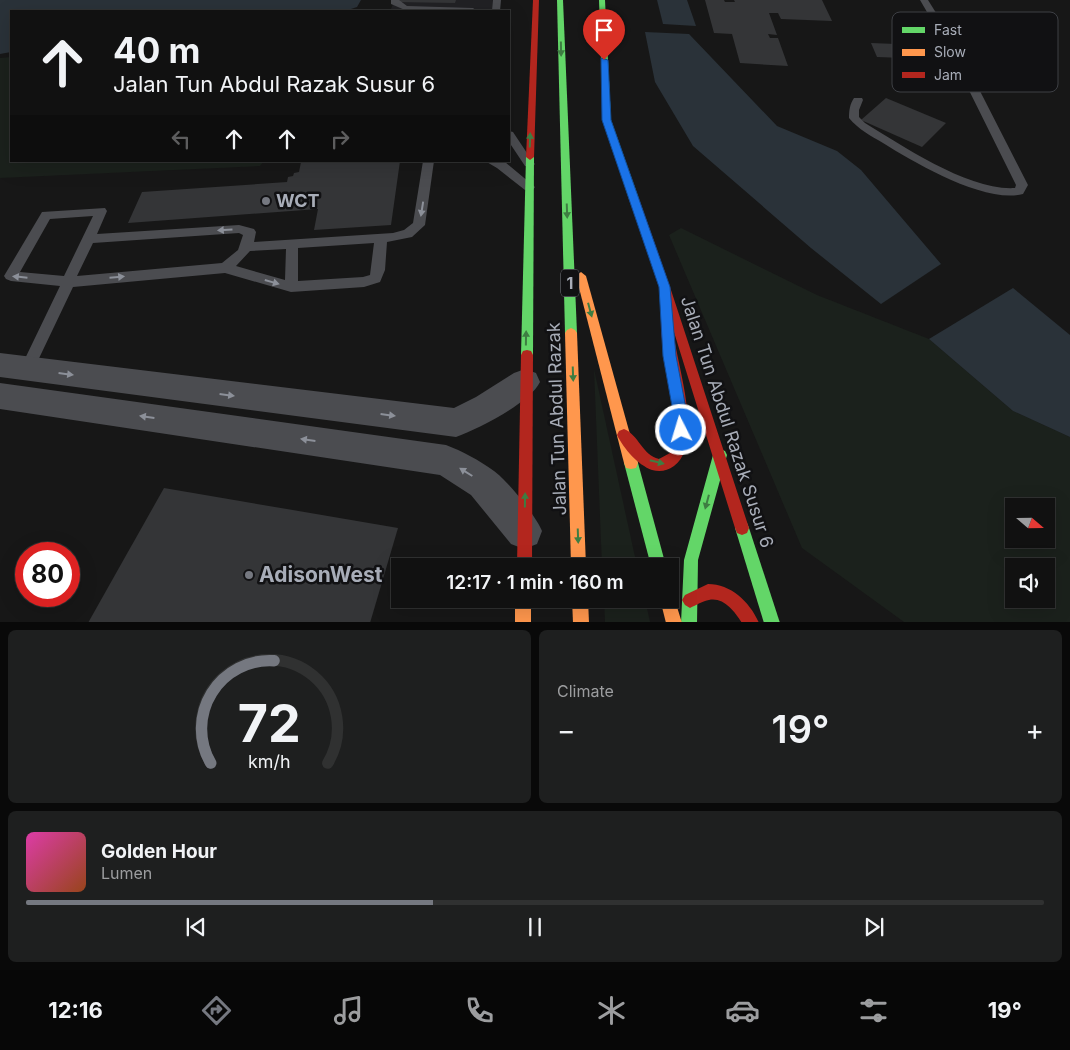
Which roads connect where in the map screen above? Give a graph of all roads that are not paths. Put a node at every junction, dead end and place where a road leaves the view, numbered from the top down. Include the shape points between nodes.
1 (395, 0) edge
2 (536, 0) edge
3 (560, 0) edge
4 (602, 0) edge
5 (924, 0) edge
6 (451, 10) edge
7 (931, 12) edge
8 (974, 92) edge
9 (858, 100) dead end
10 (510, 136) edge
11 (429, 162) edge
12 (493, 162) edge
13 (529, 165) junction
14 (529, 187) junction
15 (568, 229) junction
16 (381, 238) junction
17 (88, 239) junction
18 (292, 244) junction
19 (248, 247) junction
20 (225, 268) junction
21 (69, 282) junction
22 (291, 287) junction
23 (665, 287) junction
24 (14, 367) edge
25 (525, 382) junction
26 (0, 396) edge
27 (622, 432) junction
28 (720, 455) junction
29 (524, 531) junction
30 (524, 558) edge
31 (579, 558) edge
32 (657, 558) edge
33 (690, 600) junction
34 (523, 608) edge
35 (580, 608) edge
36 (670, 608) edge
37 (523, 622) edge
38 (581, 622) edge
39 (674, 622) edge
40 (689, 622) edge
41 (752, 622) edge
42 (772, 622) edge

1 - 6 lane via 406,8
13 -> 2 main road, Jalan Tun Abdul Razak
3 -> 15 main road, Jalan Tun Abdul Razak / 1
4 - 23 main road, Jalan Tun Abdul Razak Susur 6 via 607,120
5 - 7 lane
8 - 9 lane via 1022,185 1019,191 1010,193 990,189 930,167 861,125 854,118
10 - 13 lane
11 -> 16 lane via 419,225 408,234
12 - 14 lane
13 - 14 main road, Jalan Tun Abdul Razak
25 -> 14 main road, Jalan Tun Abdul Razak
15 -> 27 main road
15 -> 31 main road, Jalan Tun Abdul Razak / 1
16 - 18 lane
16 - 22 lane via 375,278 364,282
19 -> 17 lane via 250,232 238,229
17 - 21 lane
21 -> 17 lane via 11,276 46,215 101,211
18 - 19 lane
18 - 22 lane
19 - 20 lane via 239,259
21 -> 20 lane
20 -> 22 lane
21 - 24 lane
27 -> 23 main road via 640,456 657,465 667,464 676,457 682,419 670,356
23 - 28 main road, Jalan Tun Abdul Razak Susur 6
24 -> 25 street via 456,424
29 -> 25 main road, Jalan Tun Abdul Razak
29 -> 26 street via 483,483 446,460
27 - 32 main road
28 -> 33 main road via 692,560
28 - 42 main road, Jalan Tun Abdul Razak Susur 6
29 - 30 main road, Jalan Tun Abdul Razak
33 - 40 main road
33 - 41 main road via 711,592 725,595 743,608
34 - 37 main road
35 - 38 main road
36 - 39 main road

